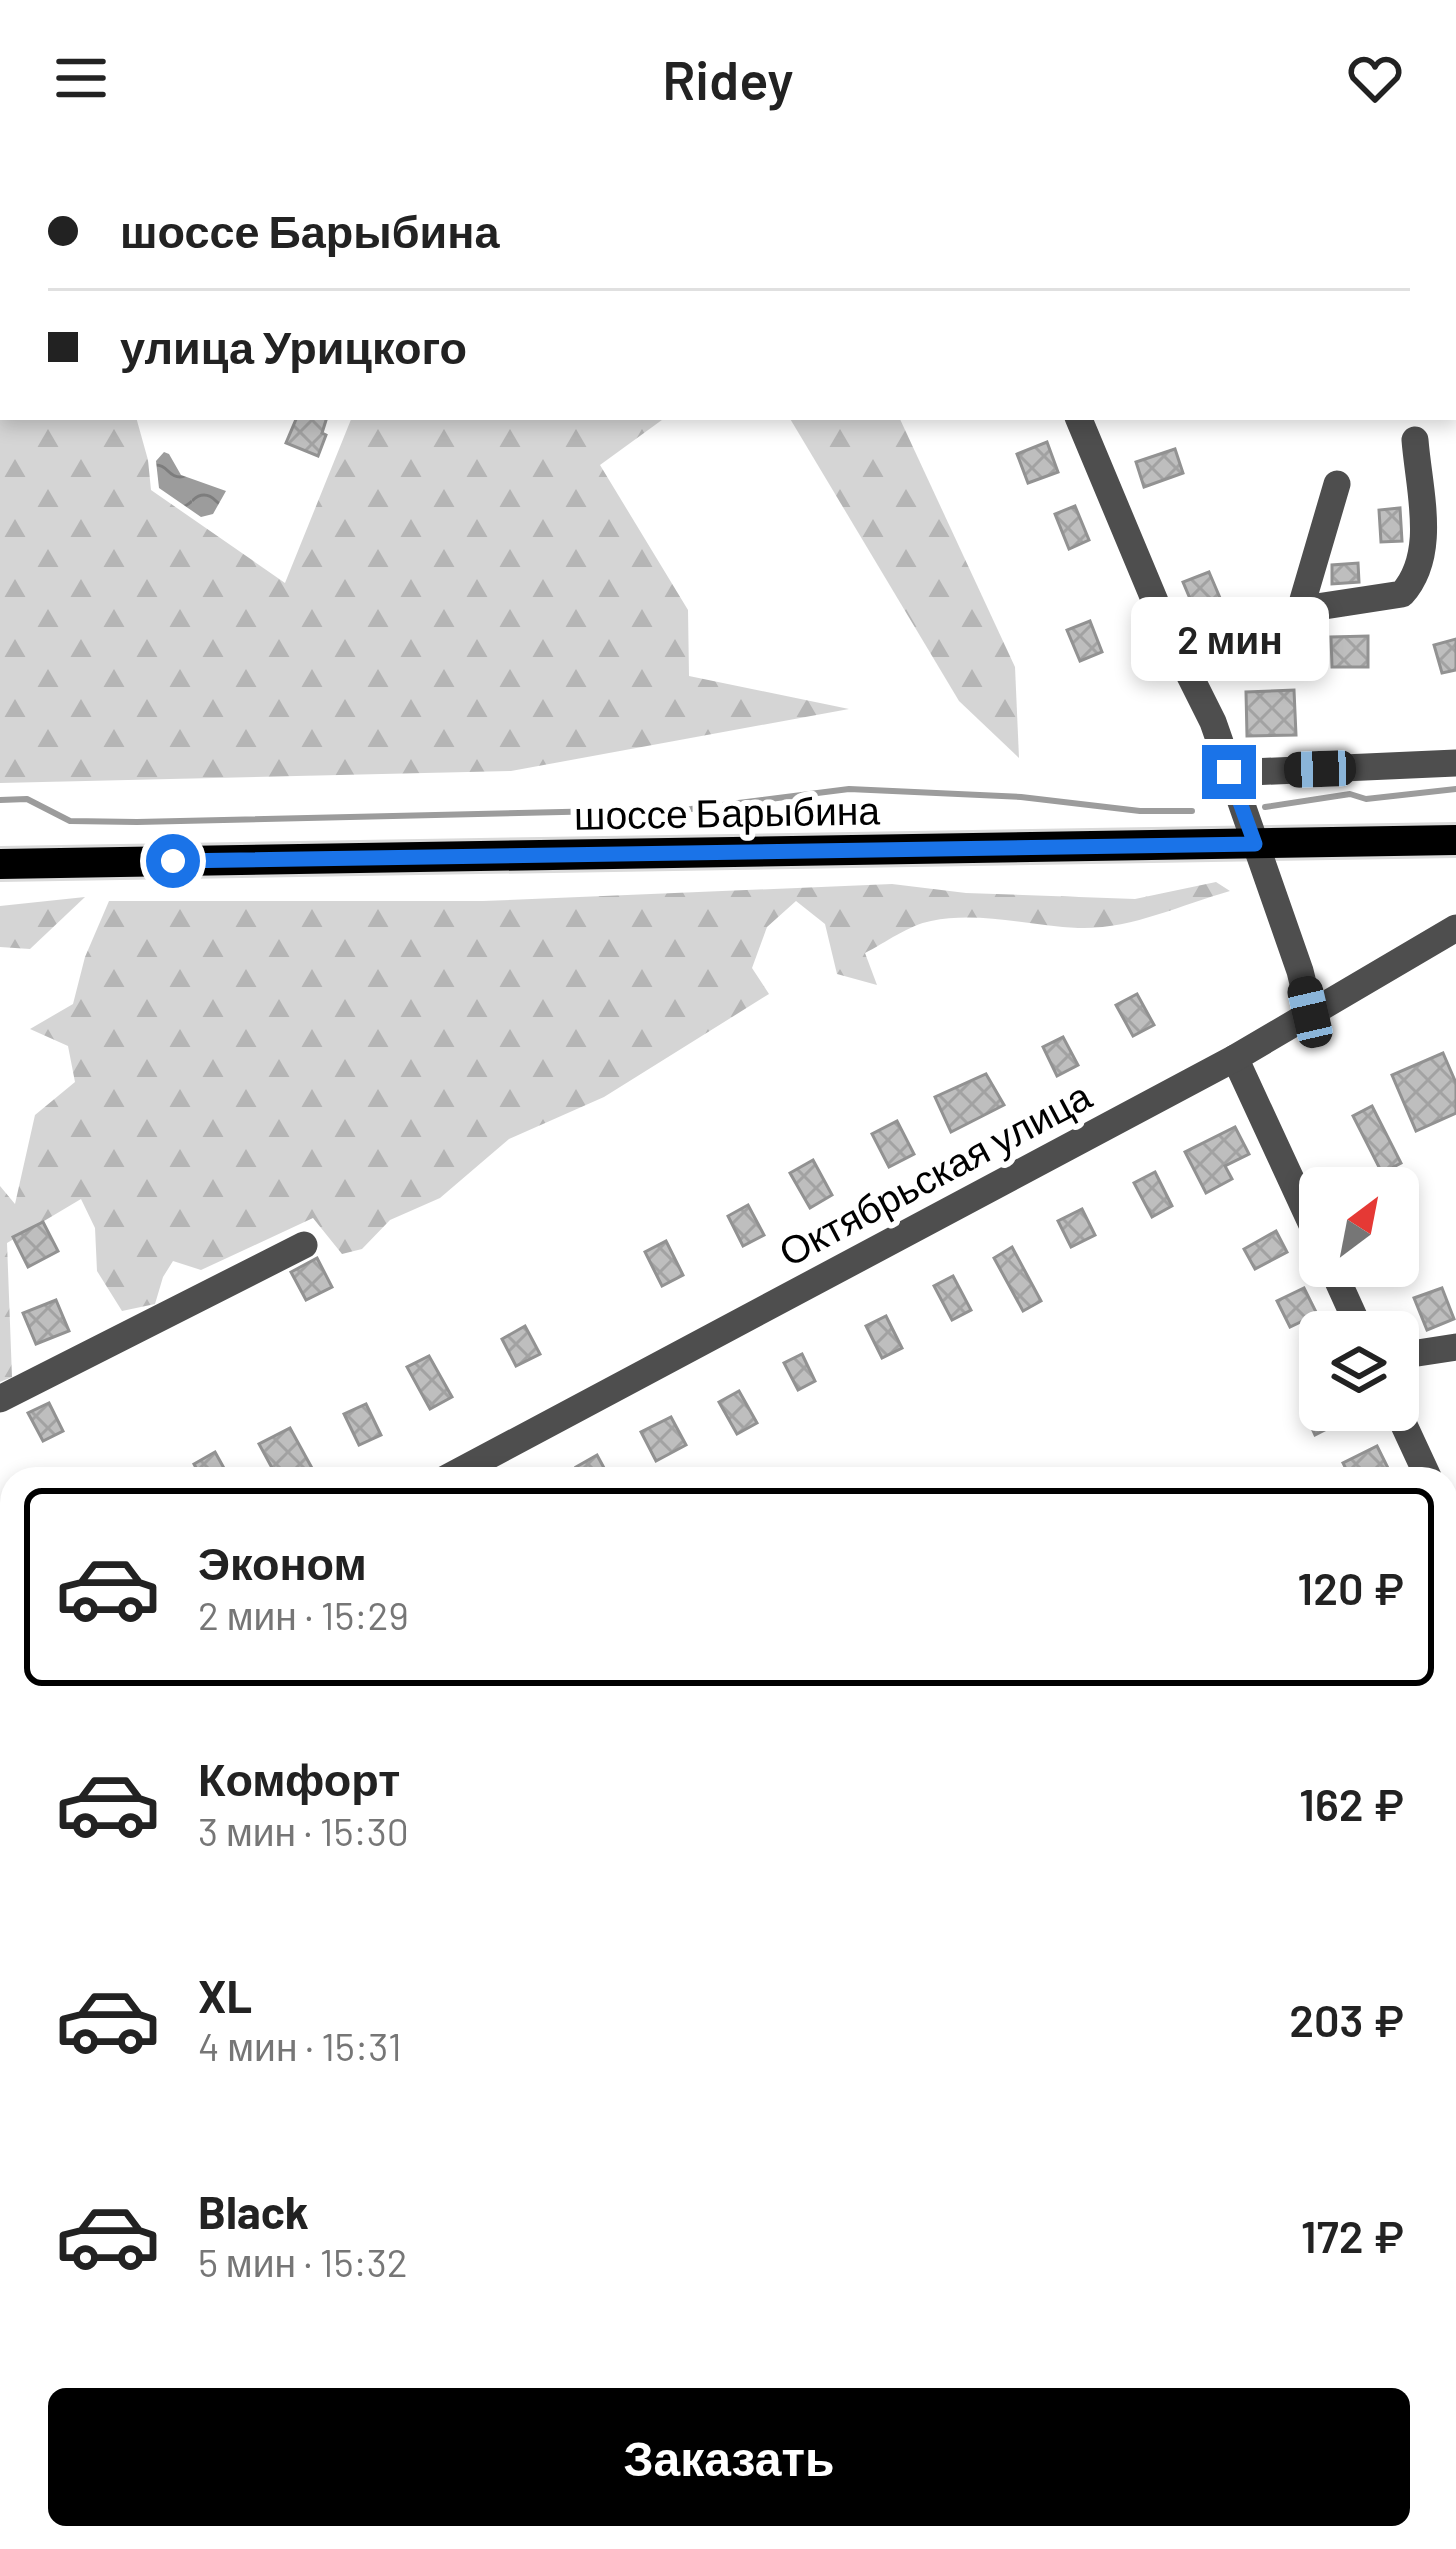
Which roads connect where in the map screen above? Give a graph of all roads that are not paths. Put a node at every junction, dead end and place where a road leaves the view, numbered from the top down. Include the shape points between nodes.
1 (1079, 420) edge
2 (1414, 440) dead end
3 (1337, 484) dead end
4 (1300, 610) junction
5 (1167, 630) junction
6 (1456, 763) edge
7 (1229, 772) junction
8 (1456, 840) edge
9 (1255, 844) junction
10 (0, 864) edge
11 (1456, 928) edge
12 (1310, 1012) junction
13 (1235, 1058) junction
14 (1299, 1197) edge
15 (304, 1245) dead end
16 (1456, 1347) edge
17 (1419, 1353) edge
18 (0, 1399) edge
19 (1407, 1431) edge
20 (468, 1467) edge
21 (1423, 1467) edge

1 - 5 street
2 - 4 street via 1424,554 1416,579 1402,595
3 - 4 street
4 - 5 street
5 - 7 street
6 - 7 street
7 - 9 street
8 - 9 main road, шоссе Барыбина
9 - 10 main road, шоссе Барыбина
9 - 12 street
11 - 12 street, Октябрьская улица
12 - 13 street, Октябрьская улица
13 - 14 street
13 - 20 street, Октябрьская улица
15 - 18 street
16 - 17 street
19 - 21 street

